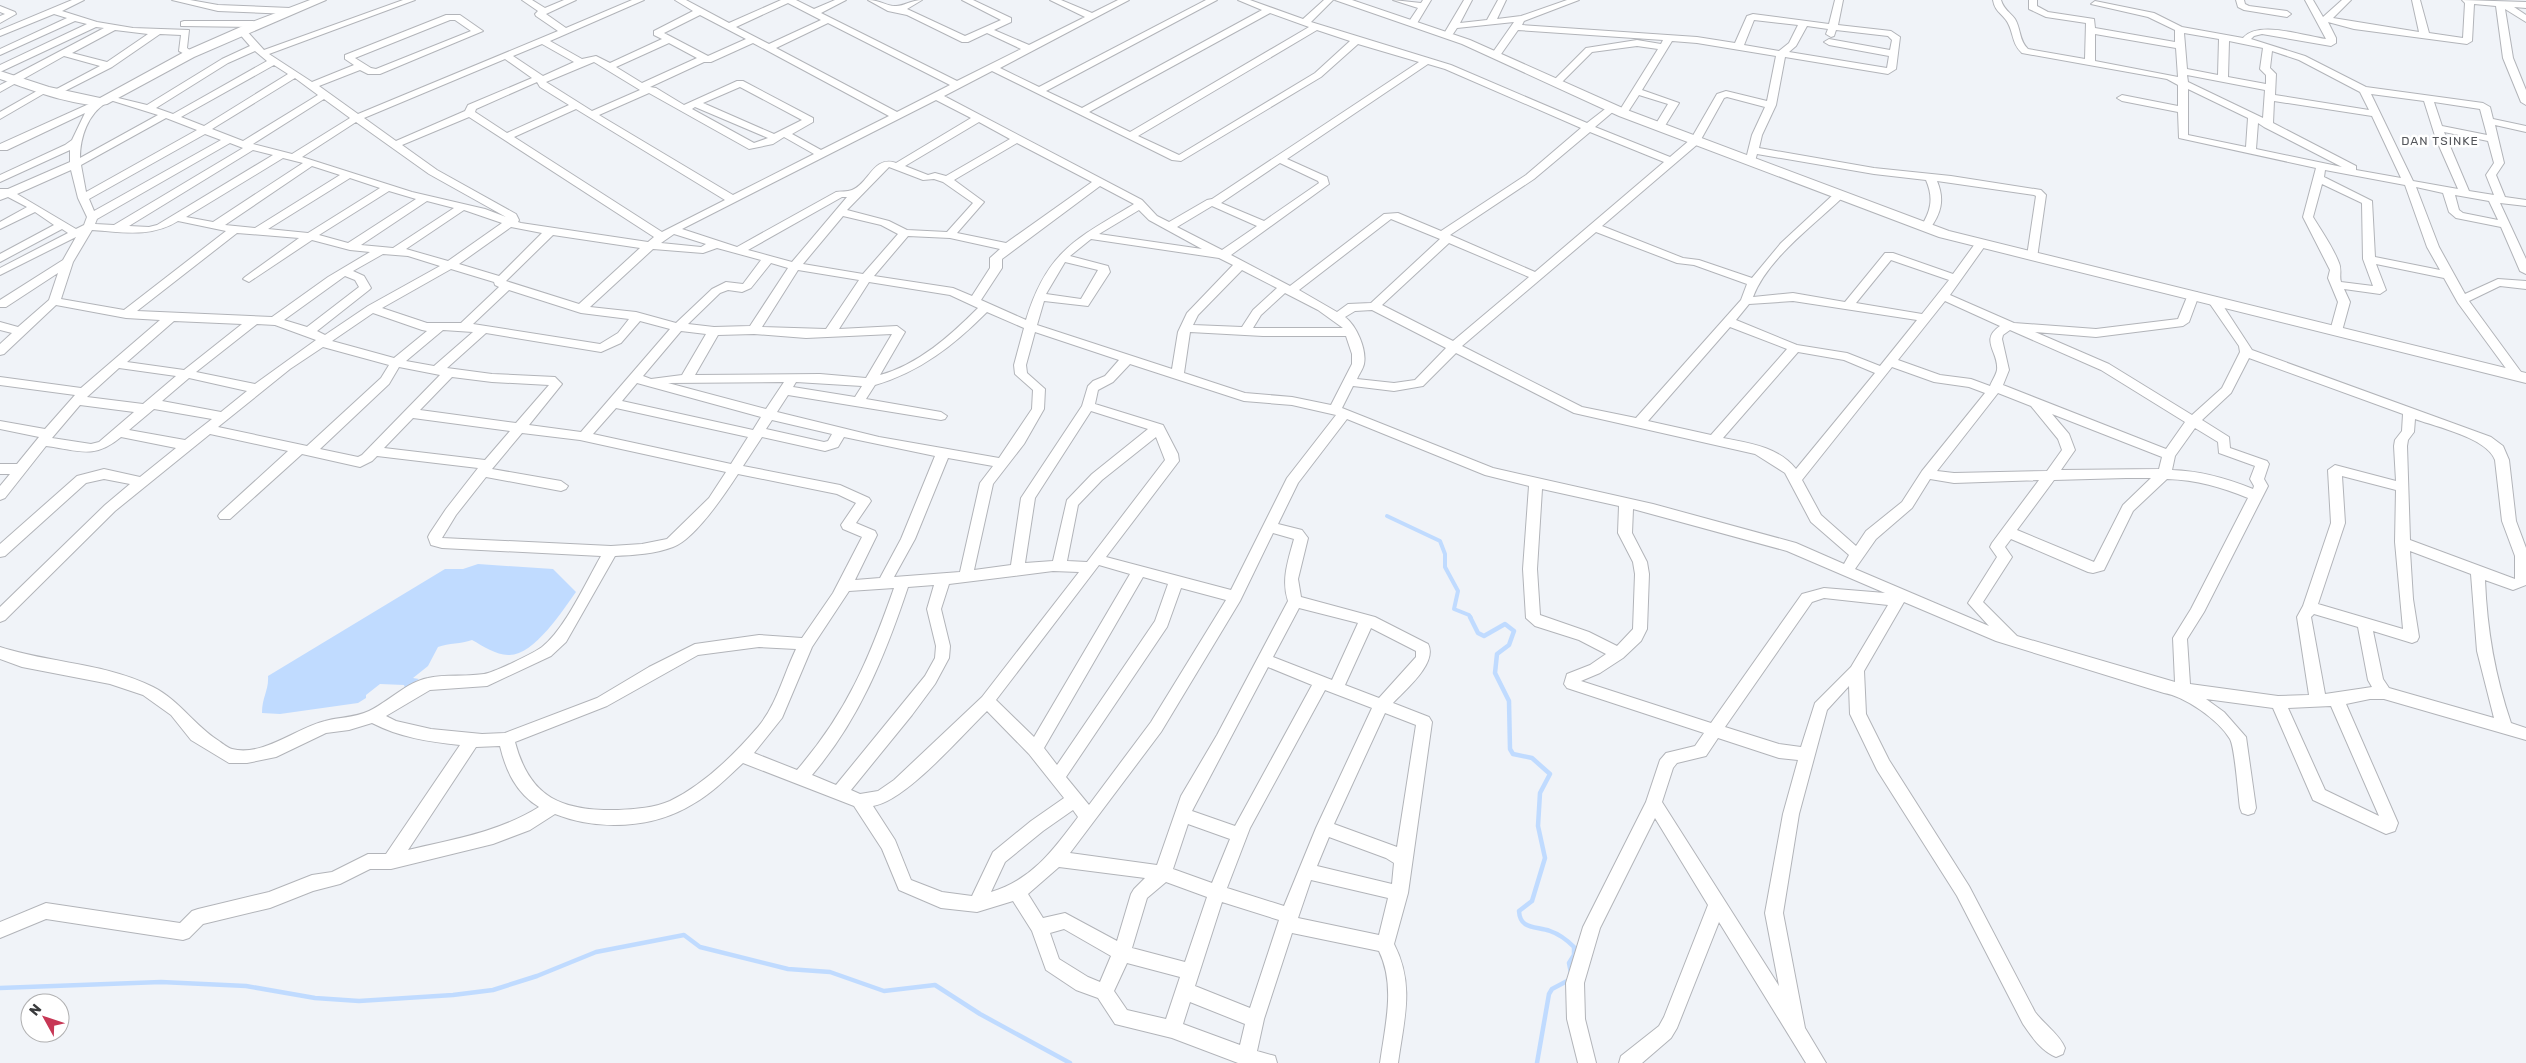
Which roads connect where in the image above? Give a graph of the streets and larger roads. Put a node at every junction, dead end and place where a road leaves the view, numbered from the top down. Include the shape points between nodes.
1 (80, 0) edge
2 (176, 0) edge
3 (213, 0) edge
4 (316, 0) edge
5 (411, 0) edge
6 (526, 0) edge
7 (572, 0) edge
8 (640, 0) edge
9 (679, 0) edge
10 (789, 0) edge
11 (842, 0) edge
12 (872, 0) edge
13 (918, 0) edge
14 (966, 0) edge
15 (1054, 0) edge
16 (1125, 0) edge
17 (1213, 0) edge
18 (1242, 0) edge
19 (1329, 0) edge
20 (1341, 0) edge
21 (1397, 0) edge
22 (1468, 0) edge
23 (1502, 0) edge
24 (1574, 0) edge
25 (1839, 0) edge
26 (1996, 0) edge
27 (2033, 0) edge
28 (2240, 0) edge
29 (2309, 0) edge
30 (2347, 0) edge
31 (2416, 0) edge
32 (2468, 0) edge
33 (2095, 2) edge
34 (1425, 3) edge
35 (2501, 3) edge
36 (2526, 5) edge
37 (203, 7) junction
38 (0, 9) edge
39 (900, 9) junction
40 (1269, 10) junction
41 (54, 11) junction
42 (544, 11) junction
43 (702, 11) junction
44 (290, 12) junction
45 (813, 12) junction
46 (2287, 14) dead end
47 (1092, 17) junction
48 (74, 18) junction
49 (2526, 19) edge
50 (0, 20) edge
51 (828, 20) junction
52 (2323, 21) junction
53 (1804, 22) junction
54 (1304, 23) junction
55 (1413, 23) junction
56 (1490, 23) junction
57 (1519, 23) junction
58 (95, 24) junction
59 (184, 24) junction
60 (256, 24) junction
61 (2091, 25) junction
62 (730, 26) junction
63 (1833, 26) junction
64 (114, 27) junction
65 (1316, 27) junction
66 (2179, 29) junction
67 (242, 30) junction
68 (986, 30) junction
69 (1451, 30) junction
70 (565, 31) junction
71 (172, 32) junction
72 (0, 33) edge
73 (156, 33) junction
74 (1670, 36) junction
75 (2425, 36) junction
76 (2224, 38) junction
77 (754, 39) junction
78 (668, 40) junction
79 (1357, 40) junction
80 (2246, 40) junction
81 (542, 41) junction
82 (1829, 42) junction
83 (1739, 46) junction
84 (2180, 46) junction
85 (2268, 46) junction
86 (770, 47) junction
87 (1663, 47) junction
88 (1028, 49) junction
89 (259, 51) junction
90 (0, 52) edge
91 (66, 54) junction
92 (190, 54) junction
93 (1781, 54) junction
94 (1894, 54) junction
95 (1496, 55) junction
96 (506, 56) junction
97 (702, 59) junction
98 (1826, 59) junction
99 (1428, 60) junction
100 (273, 62) junction
101 (582, 63) junction
102 (2090, 63) junction
103 (109, 65) junction
104 (360, 66) junction
105 (609, 67) junction
106 (992, 68) junction
107 (0, 69) edge
108 (2181, 71) junction
109 (295, 74) junction
110 (0, 75) edge
111 (540, 79) junction
112 (2222, 79) junction
113 (13, 81) junction
114 (2522, 81) edge
115 (1556, 83) junction
116 (2183, 83) junction
117 (957, 85) junction
118 (312, 86) junction
119 (0, 89) edge
120 (644, 89) junction
121 (1040, 90) junction
122 (1636, 90) junction
123 (2364, 90) junction
124 (50, 91) junction
125 (2269, 93) junction
126 (324, 95) junction
127 (936, 96) junction
128 (2122, 98) dead end
129 (2428, 98) junction
130 (104, 101) junction
131 (2526, 102) edge
132 (696, 104) junction
133 (578, 105) junction
134 (1771, 105) junction
135 (148, 108) junction
136 (685, 109) junction
137 (1618, 110) junction
138 (2184, 110) junction
139 (1083, 111) junction
140 (470, 113) junction
141 (593, 114) junction
142 (2375, 114) junction
143 (0, 116) edge
144 (169, 116) junction
145 (897, 116) junction
146 (2254, 117) junction
147 (356, 118) junction
148 (980, 118) junction
149 (2489, 121) junction
150 (2268, 125) junction
151 (1587, 127) junction
152 (1659, 127) junction
153 (2438, 128) junction
154 (2526, 129) edge
155 (204, 130) junction
156 (781, 135) junction
157 (1132, 135) junction
158 (506, 137) junction
159 (1018, 138) junction
160 (2493, 139) junction
161 (228, 140) junction
162 (1695, 141) junction
163 (75, 142) junction
164 (394, 144) junction
165 (248, 146) junction
166 (0, 147) edge
167 (2251, 152) junction
168 (281, 155) junction
169 (822, 156) junction
170 (1752, 156) junction
171 (294, 157) junction
172 (1279, 159) junction
173 (1671, 161) junction
174 (311, 162) junction
175 (77, 163) junction
176 (2321, 166) junction
177 (896, 167) junction
178 (349, 174) junction
179 (2361, 174) junction
180 (1930, 177) junction
181 (2318, 178) junction
182 (0, 179) edge
183 (948, 180) junction
184 (1100, 182) junction
185 (2409, 183) junction
186 (387, 188) junction
187 (2448, 190) junction
188 (3, 193) edge
189 (856, 193) junction
190 (2465, 194) junction
191 (1838, 195) junction
192 (83, 198) junction
193 (425, 198) junction
194 (2497, 199) junction
195 (733, 200) junction
196 (1216, 202) junction
197 (2526, 203) edge
198 (1140, 205) junction
199 (462, 207) junction
200 (34, 208) junction
201 (840, 212) junction
202 (177, 218) junction
203 (90, 222) junction
204 (512, 224) junction
205 (1265, 225) junction
206 (2505, 225) junction
207 (0, 226) edge
208 (62, 226) junction
209 (216, 226) junction
210 (1169, 227) junction
211 (1594, 227) junction
212 (117, 228) junction
213 (1926, 228) junction
214 (235, 230) junction
215 (258, 231) junction
216 (550, 231) junction
217 (75, 233) junction
218 (905, 233) junction
219 (667, 234) junction
220 (950, 235) junction
221 (310, 236) junction
222 (1091, 236) junction
223 (1444, 237) junction
224 (1981, 243) junction
225 (716, 244) junction
226 (652, 245) junction
227 (1008, 246) junction
228 (350, 247) junction
229 (380, 251) junction
230 (396, 251) junction
231 (738, 251) junction
232 (1223, 255) junction
233 (2033, 256) junction
234 (0, 258) edge
235 (1062, 258) junction
236 (768, 259) junction
237 (2369, 259) junction
238 (67, 262) junction
239 (1241, 264) junction
240 (450, 265) junction
241 (795, 266) junction
242 (2526, 270) edge
243 (0, 272) edge
244 (344, 272) junction
245 (2448, 275) junction
246 (1536, 276) junction
247 (866, 278) junction
248 (249, 279) dead end
249 (1956, 279) junction
250 (1752, 282) junction
251 (503, 283) junction
252 (2336, 285) junction
253 (2526, 285) edge
254 (1288, 289) junction
255 (2193, 295) junction
256 (1943, 296) junction
257 (1040, 297) junction
258 (54, 300) junction
259 (1746, 300) junction
260 (2462, 300) junction
261 (2214, 301) junction
262 (980, 303) junction
263 (1, 305) edge
264 (1374, 306) junction
265 (1848, 306) junction
266 (581, 308) junction
267 (372, 309) junction
268 (126, 314) junction
269 (636, 316) junction
270 (171, 317) junction
271 (1337, 317) junction
272 (1926, 318) junction
273 (255, 320) junction
274 (275, 321) junction
275 (1727, 321) junction
276 (0, 326) edge
277 (2008, 326) junction
278 (439, 327) junction
279 (464, 327) junction
280 (678, 327) junction
281 (1031, 327) junction
282 (1186, 328) junction
283 (483, 329) junction
284 (754, 330) junction
285 (2333, 330) junction
286 (714, 331) junction
287 (1246, 331) junction
288 (21, 332) junction
289 (309, 332) junction
290 (1351, 332) junction
291 (830, 333) junction
292 (323, 340) junction
293 (1455, 346) junction
294 (1795, 348) junction
295 (0, 351) edge
296 (2246, 352) junction
297 (1128, 358) junction
298 (396, 363) junction
299 (116, 364) junction
300 (1886, 367) junction
301 (436, 371) junction
302 (449, 373) junction
303 (186, 374) junction
304 (1178, 374) junction
305 (2521, 377) edge
306 (634, 378) junction
307 (686, 379) junction
308 (0, 381) edge
309 (872, 381) junction
310 (1350, 382) junction
311 (650, 383) junction
312 (789, 384) junction
313 (256, 389) junction
314 (1995, 389) junction
315 (80, 396) junction
316 (614, 403) junction
317 (858, 403) junction
318 (2036, 403) junction
319 (149, 406) junction
320 (1088, 406) junction
321 (2408, 411) junction
322 (1340, 412) junction
323 (410, 414) junction
324 (770, 415) junction
325 (222, 416) junction
326 (941, 416) dead end
327 (2193, 421) junction
328 (1639, 423) junction
329 (0, 425) edge
330 (522, 427) junction
331 (1158, 428) junction
332 (206, 429) junction
333 (119, 432) junction
334 (840, 432) junction
335 (758, 434) junction
336 (46, 437) junction
337 (584, 437) junction
338 (1714, 440) junction
339 (186, 445) junction
340 (305, 449) junction
341 (374, 451) junction
342 (944, 453) junction
343 (2168, 455) junction
344 (1000, 463) junction
345 (485, 468) junction
346 (0, 469) edge
347 (19, 469) junction
348 (734, 469) junction
349 (1927, 474) junction
350 (2164, 474) junction
351 (2051, 476) junction
352 (1796, 478) junction
353 (141, 482) junction
354 (1536, 483) junction
355 (561, 486) dead end
356 (2403, 487) junction
357 (0, 495) edge
358 (2256, 496) junction
359 (1626, 503) junction
360 (225, 516) dead end
361 (1270, 527) junction
362 (2008, 532) junction
363 (2402, 542) junction
364 (611, 551) junction
365 (0, 552) edge
366 (1858, 555) junction
367 (1092, 563) junction
368 (1059, 566) junction
369 (1017, 570) junction
370 (1139, 571) junction
371 (1846, 571) junction
372 (2478, 573) junction
373 (966, 576) junction
374 (943, 579) junction
375 (885, 581) junction
376 (903, 581) junction
377 (1176, 581) junction
378 (845, 586) junction
379 (1236, 597) junction
380 (1899, 598) junction
381 (1295, 601) junction
382 (2310, 608) junction
383 (0, 616) edge
384 (1367, 620) junction
385 (2364, 622) junction
386 (2014, 641) junction
387 (806, 644) junction
388 (0, 653) edge
389 (1618, 654) junction
390 (1264, 660) junction
391 (1856, 671) junction
392 (1328, 686) junction
393 (2183, 691) junction
394 (2384, 693) junction
395 (2318, 700) junction
396 (2336, 700) junction
397 (987, 701) junction
398 (2278, 702) junction
399 (1381, 706) junction
400 (373, 716) junction
401 (2505, 728) junction
402 (1715, 730) junction
403 (2526, 734) edge
404 (506, 739) junction
405 (472, 740) junction
406 (1035, 749) junction
407 (1808, 754) junction
408 (741, 755) junction
409 (1057, 777) junction
410 (800, 778) junction
411 (839, 793) junction
412 (1075, 800) junction
413 (860, 802) junction
414 (1654, 803) junction
415 (553, 807) junction
416 (2248, 808) dead end
417 (1089, 815) junction
418 (1182, 816) junction
419 (1324, 828) junction
420 (1239, 835) junction
421 (1056, 859) junction
422 (1403, 860) junction
423 (391, 862) junction
424 (1306, 871) junction
425 (1164, 873) junction
426 (1017, 892) junction
427 (1217, 893) junction
428 (1399, 893) junction
429 (976, 904) junction
430 (1717, 904) junction
431 (1289, 920) junction
432 (1039, 927) junction
433 (0, 930) edge
434 (1385, 944) junction
435 (1122, 953) junction
436 (1191, 972) junction
437 (1185, 990) junction
438 (1104, 992) junction
439 (1255, 1019) junction
440 (1172, 1029) junction
441 (1797, 1032) junction
442 (2056, 1048) dead end
443 (1246, 1057) junction
444 (1268, 1063) edge
445 (1389, 1063) edge
446 (1587, 1063) edge
447 (1628, 1063) edge
448 (1817, 1063) edge

1 - 41 street
2 - 37 street
3 - 37 street
4 - 44 street
5 - 89 street
6 - 42 street
7 - 42 street
8 - 70 street
9 - 43 street
10 - 45 street
10 - 62 street
11 - 45 street
12 - 39 street
13 - 39 street
14 - 68 street via 1008,20
15 - 47 street
16 - 47 street
17 - 121 street
18 - 40 street
19 - 54 street
20 - 55 street
21 - 34 street
22 - 69 street
23 - 56 street
24 - 57 street
25 - 63 street
26 - 102 street via 1999,12 2010,19 2019,47 2031,53
27 - 61 street via 2032,7 2041,12
28 - 46 street via 2240,5 2247,8
29 - 52 street
30 - 52 street
31 - 75 street
32 - 35 street
32 - 75 street via 2469,40
33 - 61 street
33 - 66 street via 2148,15 2172,23
34 - 55 street
35 - 36 street
35 - 49 street
35 - 114 street via 2508,58
37 - 44 street
37 - 59 street
38 - 50 street via 12,14
39 - 68 street via 964,40
40 - 54 street
40 - 139 street
41 - 48 street
41 - 72 street
42 - 70 street via 539,16
43 - 62 street
43 - 78 street via 659,31
44 - 60 street
45 - 51 street
47 - 88 street
48 - 58 street
48 - 90 street
51 - 86 street
51 - 117 street
52 - 75 street
52 - 80 street via 2332,42 2262,30
53 - 63 street
53 - 83 street via 1751,17
53 - 93 street via 1793,44
54 - 65 street
55 - 69 street
56 - 57 street
56 - 69 street
57 - 74 street
57 - 95 street
58 - 64 street
58 - 107 street
59 - 60 street
59 - 71 street
60 - 67 street
61 - 84 street
61 - 102 street
62 - 77 street
63 - 82 street
63 - 94 street via 1891,34 1896,39
64 - 73 street
64 - 91 street
65 - 79 street
65 - 157 street
66 - 76 street
66 - 84 street
67 - 89 street
67 - 92 street
68 - 88 street
69 - 95 street
70 - 81 street
71 - 73 street
71 - 92 street via 186,32 182,49
73 - 103 street
74 - 83 street
74 - 87 street
76 - 80 street
76 - 112 street
77 - 86 street
77 - 97 street via 712,59
78 - 97 street
78 - 105 street
79 - 99 street
79 - 157 street via 1318,75 1185,157 1176,158
80 - 85 street
81 - 96 street
81 - 101 street
82 - 94 street
82 - 98 street
83 - 93 street
84 - 108 street
85 - 123 street via 2302,58
85 - 125 street via 2265,69 2271,74
86 - 145 street
87 - 115 street via 1637,43 1589,50
87 - 122 street
88 - 106 street
89 - 100 street
89 - 135 street via 225,61
91 - 103 street
91 - 113 street
92 - 130 street
93 - 98 street via 1815,61
93 - 134 street
94 - 98 street via 1890,71
95 - 115 street
96 - 111 street
96 - 147 street
97 - 120 street
99 - 151 street
99 - 172 street
100 - 109 street
100 - 144 street
101 - 105 street via 596,59
101 - 111 street
102 - 116 street via 2163,76
103 - 124 street
104 - 104 street via 348,56 449,17 457,18 478,32 377,72
104 - 118 street
105 - 120 street
106 - 117 street
106 - 121 street
108 - 112 street
108 - 116 street
109 - 118 street
109 - 155 street
110 - 113 street
111 - 133 street via 543,85
111 - 140 street via 471,107
112 - 125 street
113 - 119 street
113 - 124 street
114 - 131 street
115 - 137 street
116 - 138 street
116 - 146 street
117 - 127 street
118 - 126 street
120 - 136 street via 653,90
120 - 141 street
121 - 139 street
122 - 137 street
122 - 152 street via 1674,103
123 - 129 street
123 - 142 street
124 - 130 street via 95,102
124 - 143 street
125 - 142 street
125 - 150 street
126 - 147 street
126 - 165 street
127 - 145 street
127 - 148 street
128 - 138 street
129 - 149 street via 2483,106
129 - 153 street
130 - 135 street
130 - 163 street via 81,125
130 - 166 street
132 - 136 street
132 - 156 street via 743,125
132 - 156 street via 736,84 743,84 809,120
133 - 141 street
133 - 158 street
134 - 162 street via 1722,95
134 - 170 street
135 - 144 street
136 - 156 street via 753,147
137 - 151 street
137 - 152 street
138 - 167 street via 2183,136
139 - 157 street
140 - 158 street
140 - 164 street
141 - 195 street
142 - 185 street
144 - 155 street
144 - 175 street
145 - 169 street
146 - 150 street
146 - 167 street
147 - 164 street
147 - 171 street
148 - 159 street
148 - 177 street
149 - 154 street
149 - 160 street
150 - 179 street
151 - 173 street
151 - 223 street via 1529,178
152 - 162 street
153 - 160 street
153 - 190 street
155 - 161 street
155 - 192 street
156 - 169 street
158 - 219 street
159 - 183 street
159 - 184 street
160 - 194 street via 2499,163 2491,175
161 - 165 street
161 - 203 street
162 - 170 street
162 - 173 street
163 - 175 street
163 - 182 street
164 - 204 street via 434,172 512,216
165 - 168 street
165 - 212 street
167 - 176 street
168 - 171 street
168 - 202 street
169 - 195 street
170 - 180 street
170 - 191 street
171 - 174 street
172 - 196 street
172 - 205 street via 1322,179 1324,184
173 - 211 street
174 - 178 street
174 - 209 street
175 - 188 street
175 - 192 street via 79,191
176 - 179 street
176 - 181 street
177 - 183 street via 927,178 934,176
177 - 189 street via 884,165
178 - 186 street
178 - 215 street
179 - 185 street
180 - 213 street via 1938,204
180 - 233 street via 2040,193
181 - 237 street via 2367,201
181 - 252 street via 2308,217 2332,259
183 - 220 street via 979,202
184 - 198 street
184 - 227 street
185 - 187 street
185 - 245 street via 2433,247
186 - 193 street
186 - 221 street
187 - 190 street
187 - 206 street via 2454,212 2460,216
188 - 200 street
189 - 201 street
189 - 231 street via 840,194
190 - 194 street
191 - 213 street
191 - 250 street
192 - 203 street
193 - 199 street
193 - 228 street
194 - 197 street
194 - 206 street
195 - 219 street
196 - 205 street
196 - 210 street via 1205,204
198 - 210 street
198 - 222 street
199 - 204 street
199 - 230 street
200 - 207 street
200 - 208 street
201 - 218 street via 885,223
201 - 241 street
202 - 209 street
202 - 212 street via 155,229
203 - 212 street
203 - 217 street
203 - 238 street
204 - 216 street
204 - 240 street
205 - 232 street
206 - 242 street
208 - 217 street
208 - 234 street
209 - 214 street
210 - 232 street
211 - 246 street
211 - 250 street via 1681,261 1695,262
213 - 224 street
214 - 215 street
214 - 268 street
215 - 221 street
216 - 226 street
216 - 251 street
217 - 243 street
218 - 220 street
218 - 247 street
219 - 225 street
219 - 226 street
220 - 227 street
221 - 228 street
221 - 248 street
222 - 232 street
222 - 235 street
223 - 246 street
223 - 254 street via 1400,217 1388,216
223 - 264 street
224 - 233 street
224 - 249 street
225 - 226 street via 703,250
225 - 231 street
226 - 266 street
227 - 262 street via 996,258 996,268
228 - 229 street
229 - 230 street
229 - 244 street
230 - 240 street
231 - 236 street
232 - 239 street
233 - 255 street
235 - 257 street
235 - 257 street via 1104,268 1104,272 1084,302
236 - 241 street
236 - 280 street via 747,286 722,288
237 - 245 street
237 - 252 street via 2380,290
238 - 258 street
238 - 263 street
239 - 254 street
239 - 282 street via 1194,313
240 - 251 street
240 - 267 street
241 - 247 street
241 - 284 street
244 - 274 street
244 - 289 street via 360,278 365,288
245 - 260 street
246 - 293 street
247 - 262 street via 953,292
247 - 291 street
249 - 256 street
249 - 265 street via 1889,254
250 - 259 street
251 - 266 street
251 - 279 street
252 - 285 street via 2344,302
253 - 260 street via 2496,283
254 - 271 street
254 - 287 street via 1256,315
255 - 261 street
255 - 277 street via 2183,322 2096,333
256 - 272 street
256 - 277 street
257 - 281 street
258 - 268 street
258 - 288 street
259 - 265 street via 1793,297
259 - 275 street
260 - 305 street
261 - 285 street
261 - 296 street
262 - 281 street
262 - 309 street via 958,333 924,358 904,370
264 - 271 street via 1352,307
264 - 293 street
265 - 272 street
266 - 269 street
267 - 278 street via 419,325
267 - 292 street
268 - 270 street
269 - 280 street
269 - 283 street via 616,342 601,348
270 - 273 street
270 - 299 street
271 - 290 street via 1348,325
272 - 300 street
273 - 274 street
273 - 303 street
274 - 289 street
275 - 294 street
275 - 328 street
276 - 288 street
277 - 314 street via 1998,333 1996,339 2003,370
277 - 327 street via 2104,367
278 - 279 street
278 - 298 street
279 - 283 street
280 - 286 street
280 - 306 street
281 - 297 street
281 - 344 street via 1020,365 1021,374 1039,389 1038,409 1019,441
282 - 287 street
282 - 304 street
283 - 301 street
284 - 286 street
284 - 291 street
285 - 305 street
286 - 307 street
287 - 290 street
288 - 295 street
289 - 292 street
290 - 310 street via 1358,359
291 - 309 street via 899,332
292 - 298 street
292 - 313 street
293 - 310 street via 1419,383 1411,386
293 - 328 street via 1578,410
294 - 300 street
294 - 338 street
296 - 321 street
296 - 327 street via 2227,390
297 - 304 street
297 - 320 street via 1109,379 1092,389
298 - 301 street
298 - 340 street via 386,381
299 - 303 street
299 - 315 street
300 - 314 street
300 - 352 street
301 - 302 street
302 - 323 street
302 - 330 street via 486,379 554,382 556,384
303 - 313 street
303 - 319 street
304 - 322 street via 1244,396 1292,401
306 - 311 street
306 - 316 street
307 - 311 street via 668,378
307 - 312 street
308 - 315 street
309 - 312 street
309 - 317 street
310 - 322 street
311 - 324 street
312 - 317 street
312 - 324 street
313 - 325 street
314 - 318 street
314 - 349 street
315 - 319 street
315 - 336 street
316 - 335 street
316 - 337 street
317 - 326 street
318 - 343 street
318 - 351 street via 2068,445 2069,450
319 - 325 street
319 - 333 street
320 - 331 street
320 - 369 street via 1028,498
321 - 356 street via 2408,432 2401,445
321 - 372 street via 2486,440 2498,449 2508,521 2522,556 2523,579 2513,585
322 - 354 street via 1477,468
322 - 361 street via 1297,473
323 - 330 street
323 - 341 street
324 - 334 street
324 - 335 street
325 - 332 street
327 - 343 street
327 - 358 street via 2224,440 2224,450 2262,464 2257,479 2261,486
328 - 338 street
329 - 336 street
330 - 337 street
330 - 345 street
331 - 367 street via 1172,461
331 - 368 street via 1097,477 1072,502
332 - 339 street
332 - 340 street
333 - 336 street via 91,448
333 - 339 street
334 - 335 street via 833,444 825,447
334 - 342 street
335 - 348 street
336 - 347 street
337 - 348 street
338 - 352 street via 1759,450 1780,459
339 - 353 street
340 - 341 street via 353,462 367,458
340 - 360 street
341 - 345 street
342 - 344 street
342 - 375 street via 908,539
343 - 350 street
344 - 373 street via 987,483
345 - 355 street
345 - 364 street via 451,512 435,537 436,541
346 - 347 street
347 - 357 street
348 - 364 street via 704,512 670,543
348 - 378 street via 840,490 864,501 848,525 870,535
349 - 351 street via 1954,478
349 - 366 street via 1907,505 1881,526
350 - 351 street
350 - 358 street via 2206,476
350 - 362 street via 2128,508 2096,568
351 - 362 street
352 - 366 street via 1812,513
353 - 365 street via 104,474 82,479
353 - 383 street via 110,508
354 - 359 street
354 - 389 street via 1530,569 1534,618 1595,640
356 - 363 street
356 - 382 street via 2335,470 2338,523
358 - 393 street via 2197,612 2180,638
359 - 371 street via 1791,547
359 - 389 street via 1624,533 1640,562 1641,622 1636,637
361 - 379 street
361 - 381 street via 1301,538 1291,579
362 - 386 street via 1997,547 2005,558 1975,603
363 - 372 street
363 - 385 street via 2404,585 2412,636
364 - 400 street via 561,638 546,652 487,680 427,684
366 - 371 street
367 - 368 street
367 - 370 street
367 - 397 street
368 - 369 street
369 - 373 street
370 - 377 street
370 - 406 street
371 - 380 street
372 - 401 street via 2482,648 2489,682
373 - 374 street
374 - 376 street
374 - 411 street via 934,609 943,646 942,658 907,711
375 - 376 street
375 - 378 street
376 - 410 street via 880,649 851,708
377 - 379 street
377 - 409 street via 1162,623
378 - 387 street
379 - 417 street via 1156,727
380 - 386 street
380 - 391 street
380 - 402 street via 1824,594 1807,598
381 - 384 street
381 - 390 street
382 - 385 street
382 - 395 street via 2304,617
384 - 392 street
384 - 399 street via 1422,648 1423,659
385 - 394 street via 2376,680
386 - 393 street
387 - 404 street via 759,641 695,650 602,702
387 - 408 street via 772,722
388 - 400 street via 22,662 110,678 148,691 176,711 197,735 229,756 276,750 325,727
389 - 402 street via 1570,681
390 - 392 street
390 - 418 street via 1187,801
391 - 407 street via 1820,707
391 - 442 street via 1858,714 1883,765 1963,891 2028,1018
392 - 399 street
392 - 420 street
393 - 398 street
393 - 416 street via 2219,716 2238,737
394 - 396 street
394 - 401 street
395 - 396 street
395 - 398 street
396 - 398 street via 2389,826 2319,794
397 - 406 street
397 - 413 street via 900,785 881,798
399 - 419 street
399 - 422 street via 1424,722
400 - 405 street via 409,731
401 - 403 street
402 - 407 street via 1779,751
402 - 414 street via 1700,751 1672,758 1666,765
404 - 405 street
404 - 415 street via 511,763 524,787
405 - 423 street
406 - 409 street
407 - 441 street via 1791,814 1774,913
408 - 410 street
408 - 415 street via 699,794 658,813 582,816
409 - 412 street
410 - 411 street
411 - 413 street
412 - 417 street
412 - 429 street via 999,857
413 - 429 street via 889,845 905,885 941,900
414 - 430 street
414 - 446 street via 1592,927 1575,983 1576,1019
415 - 423 street via 524,825 493,837
417 - 421 street
418 - 420 street
418 - 425 street
419 - 422 street
419 - 424 street
420 - 427 street
421 - 425 street
421 - 426 street
422 - 428 street
423 - 433 street via 368,862 334,879 312,883 270,900 198,917 183,932 46,911
424 - 428 street
424 - 431 street
425 - 427 street
425 - 435 street via 1140,894
426 - 429 street
426 - 432 street
427 - 431 street
427 - 436 street
428 - 434 street
430 - 441 street
430 - 447 street via 1671,1022 1665,1032
431 - 434 street
431 - 439 street
432 - 435 street via 1065,921
432 - 438 street via 1052,964 1082,984
434 - 445 street via 1395,964 1398,994
435 - 436 street
435 - 438 street
436 - 437 street
437 - 439 street
437 - 440 street
438 - 440 street via 1121,1018
439 - 443 street
440 - 443 street
441 - 448 street
443 - 444 street

